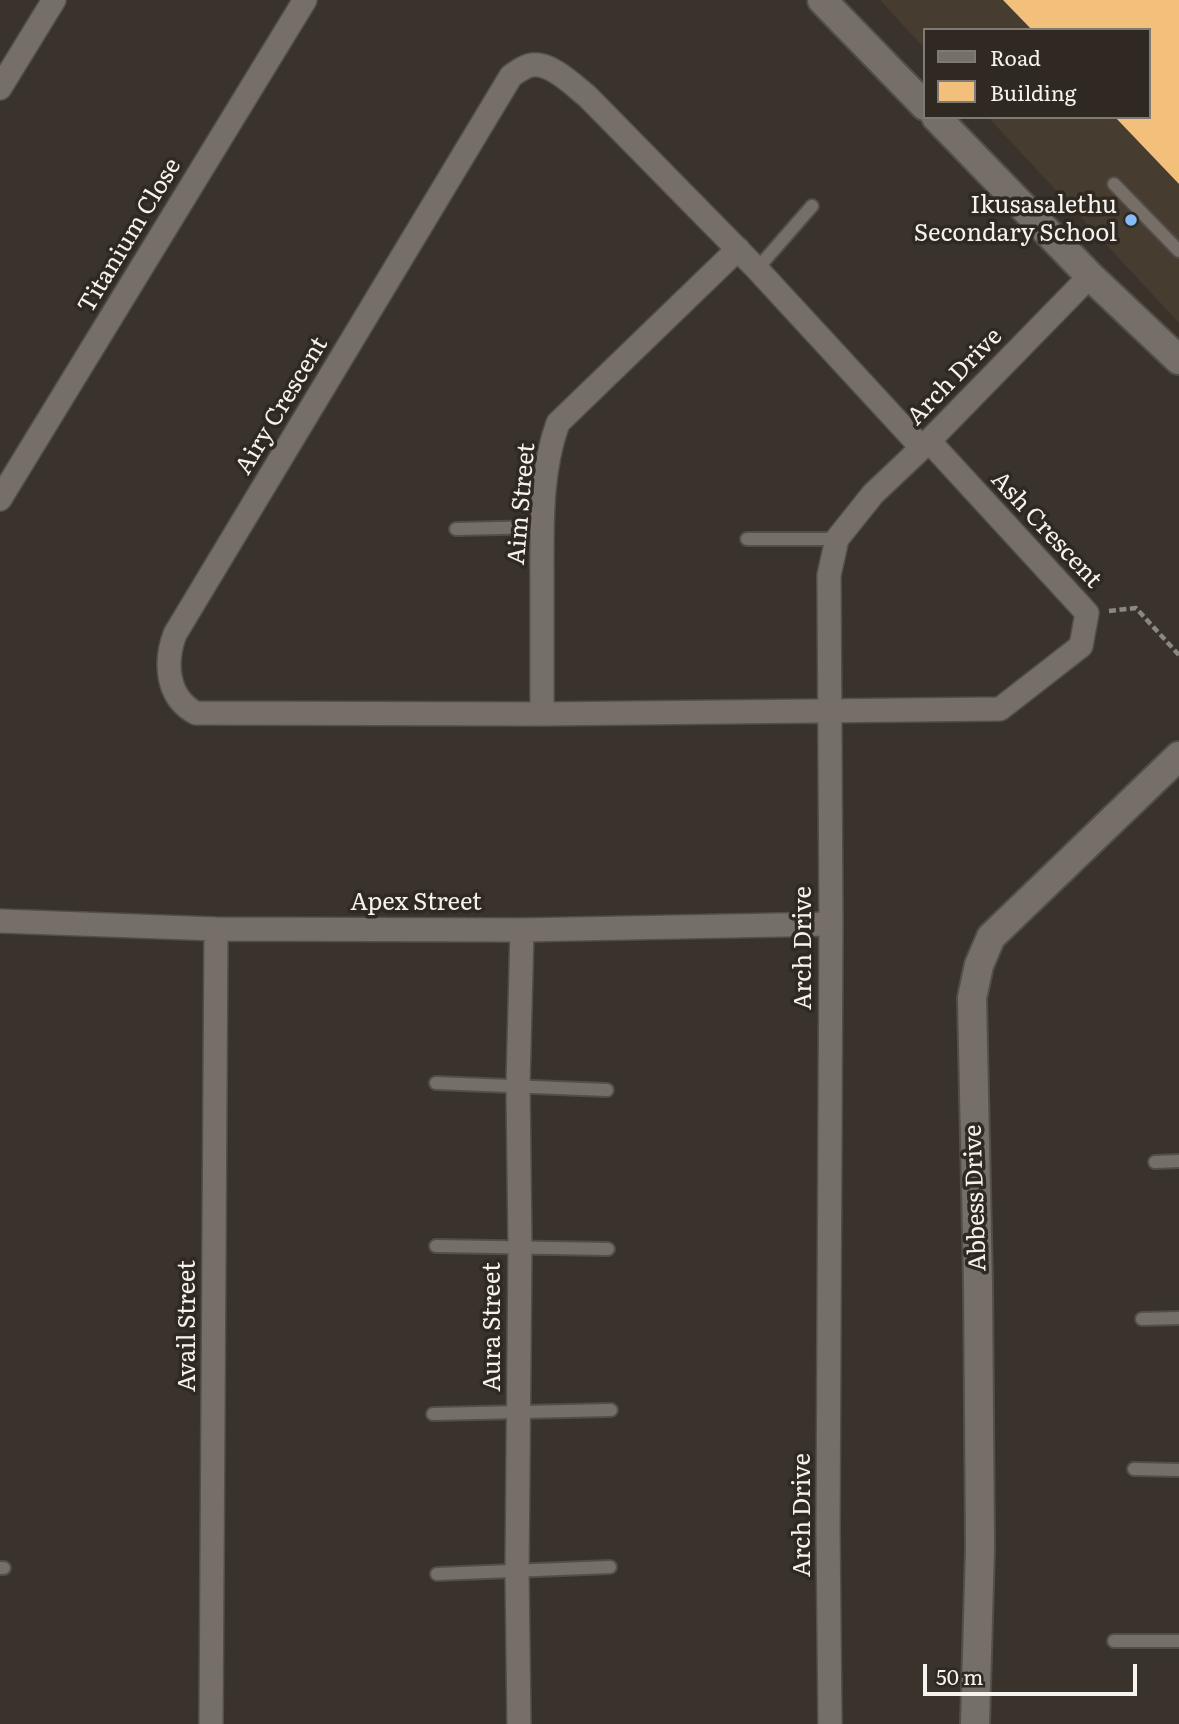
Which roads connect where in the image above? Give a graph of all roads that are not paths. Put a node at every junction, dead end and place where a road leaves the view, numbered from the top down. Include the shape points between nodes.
1 (54, 0) edge
2 (305, 0) edge
3 (822, 0) edge
4 (0, 88) edge
5 (923, 104) edge
6 (938, 119) edge
7 (1114, 184) dead end
8 (812, 206) dead end
9 (738, 249) junction
10 (1179, 251) edge
11 (757, 269) junction
12 (1090, 276) junction
13 (1179, 360) edge
14 (926, 445) junction
15 (0, 499) edge
16 (542, 527) junction
17 (456, 529) dead end
18 (747, 539) dead end
19 (837, 540) junction
20 (829, 712) junction
21 (542, 714) junction
22 (1179, 756) edge
23 (0, 921) edge
24 (831, 924) junction
25 (216, 929) junction
26 (522, 930) junction
27 (436, 1083) dead end
28 (518, 1085) junction
29 (607, 1090) dead end
30 (1179, 1161) edge
31 (1155, 1162) dead end
32 (436, 1247) dead end
33 (520, 1247) junction
34 (608, 1249) dead end
35 (1179, 1318) edge
36 (1142, 1319) dead end
37 (611, 1410) dead end
38 (519, 1412) junction
39 (433, 1413) dead end
40 (1134, 1469) dead end
41 (1179, 1470) edge
42 (610, 1567) dead end
43 (517, 1572) junction
44 (437, 1574) dead end
45 (1114, 1641) dead end
46 (1179, 1641) edge
47 (211, 1724) edge
48 (519, 1724) edge
49 (830, 1724) edge
50 (975, 1724) edge

1 - 4 street
2 - 15 street, Titanium Close
3 - 5 street
6 - 12 street
7 - 10 lane
8 - 11 lane
9 - 11 street, Airy Crescent
9 - 16 street, Aim Street via 558,423 546,475
9 - 21 street, Airy Crescent via 587,96 544,67 522,68 511,76 175,634 169,651 176,696 184,707 197,713
11 - 14 street, Airy Crescent
12 - 13 street
12 - 14 street, Arch Drive
14 - 19 street, Arch Drive via 873,494
14 - 20 street, Ash Crescent via 1087,613 1082,646 1000,709
16 - 17 lane
16 - 21 street, Aim Street
18 - 19 lane
19 - 20 street, Arch Drive via 829,575
20 - 21 street, Airy Crescent
20 - 24 street, Arch Drive
22 - 50 street, Abbess Drive via 990,937 972,998 980,1534
23 - 25 street, Apex Street
24 - 26 street, Apex Street
24 - 49 street, Arch Drive
25 - 26 street, Apex Street
25 - 47 street, Avail Street
26 - 28 street, Aura Street
27 - 28 lane
28 - 29 lane
28 - 33 street, Aura Street
30 - 31 lane
32 - 33 lane
33 - 34 lane
33 - 38 street, Aura Street
35 - 36 lane
37 - 38 lane
38 - 39 lane
38 - 43 street, Aura Street
40 - 41 lane
42 - 43 lane
43 - 44 lane
43 - 48 street, Aura Street
45 - 46 lane

